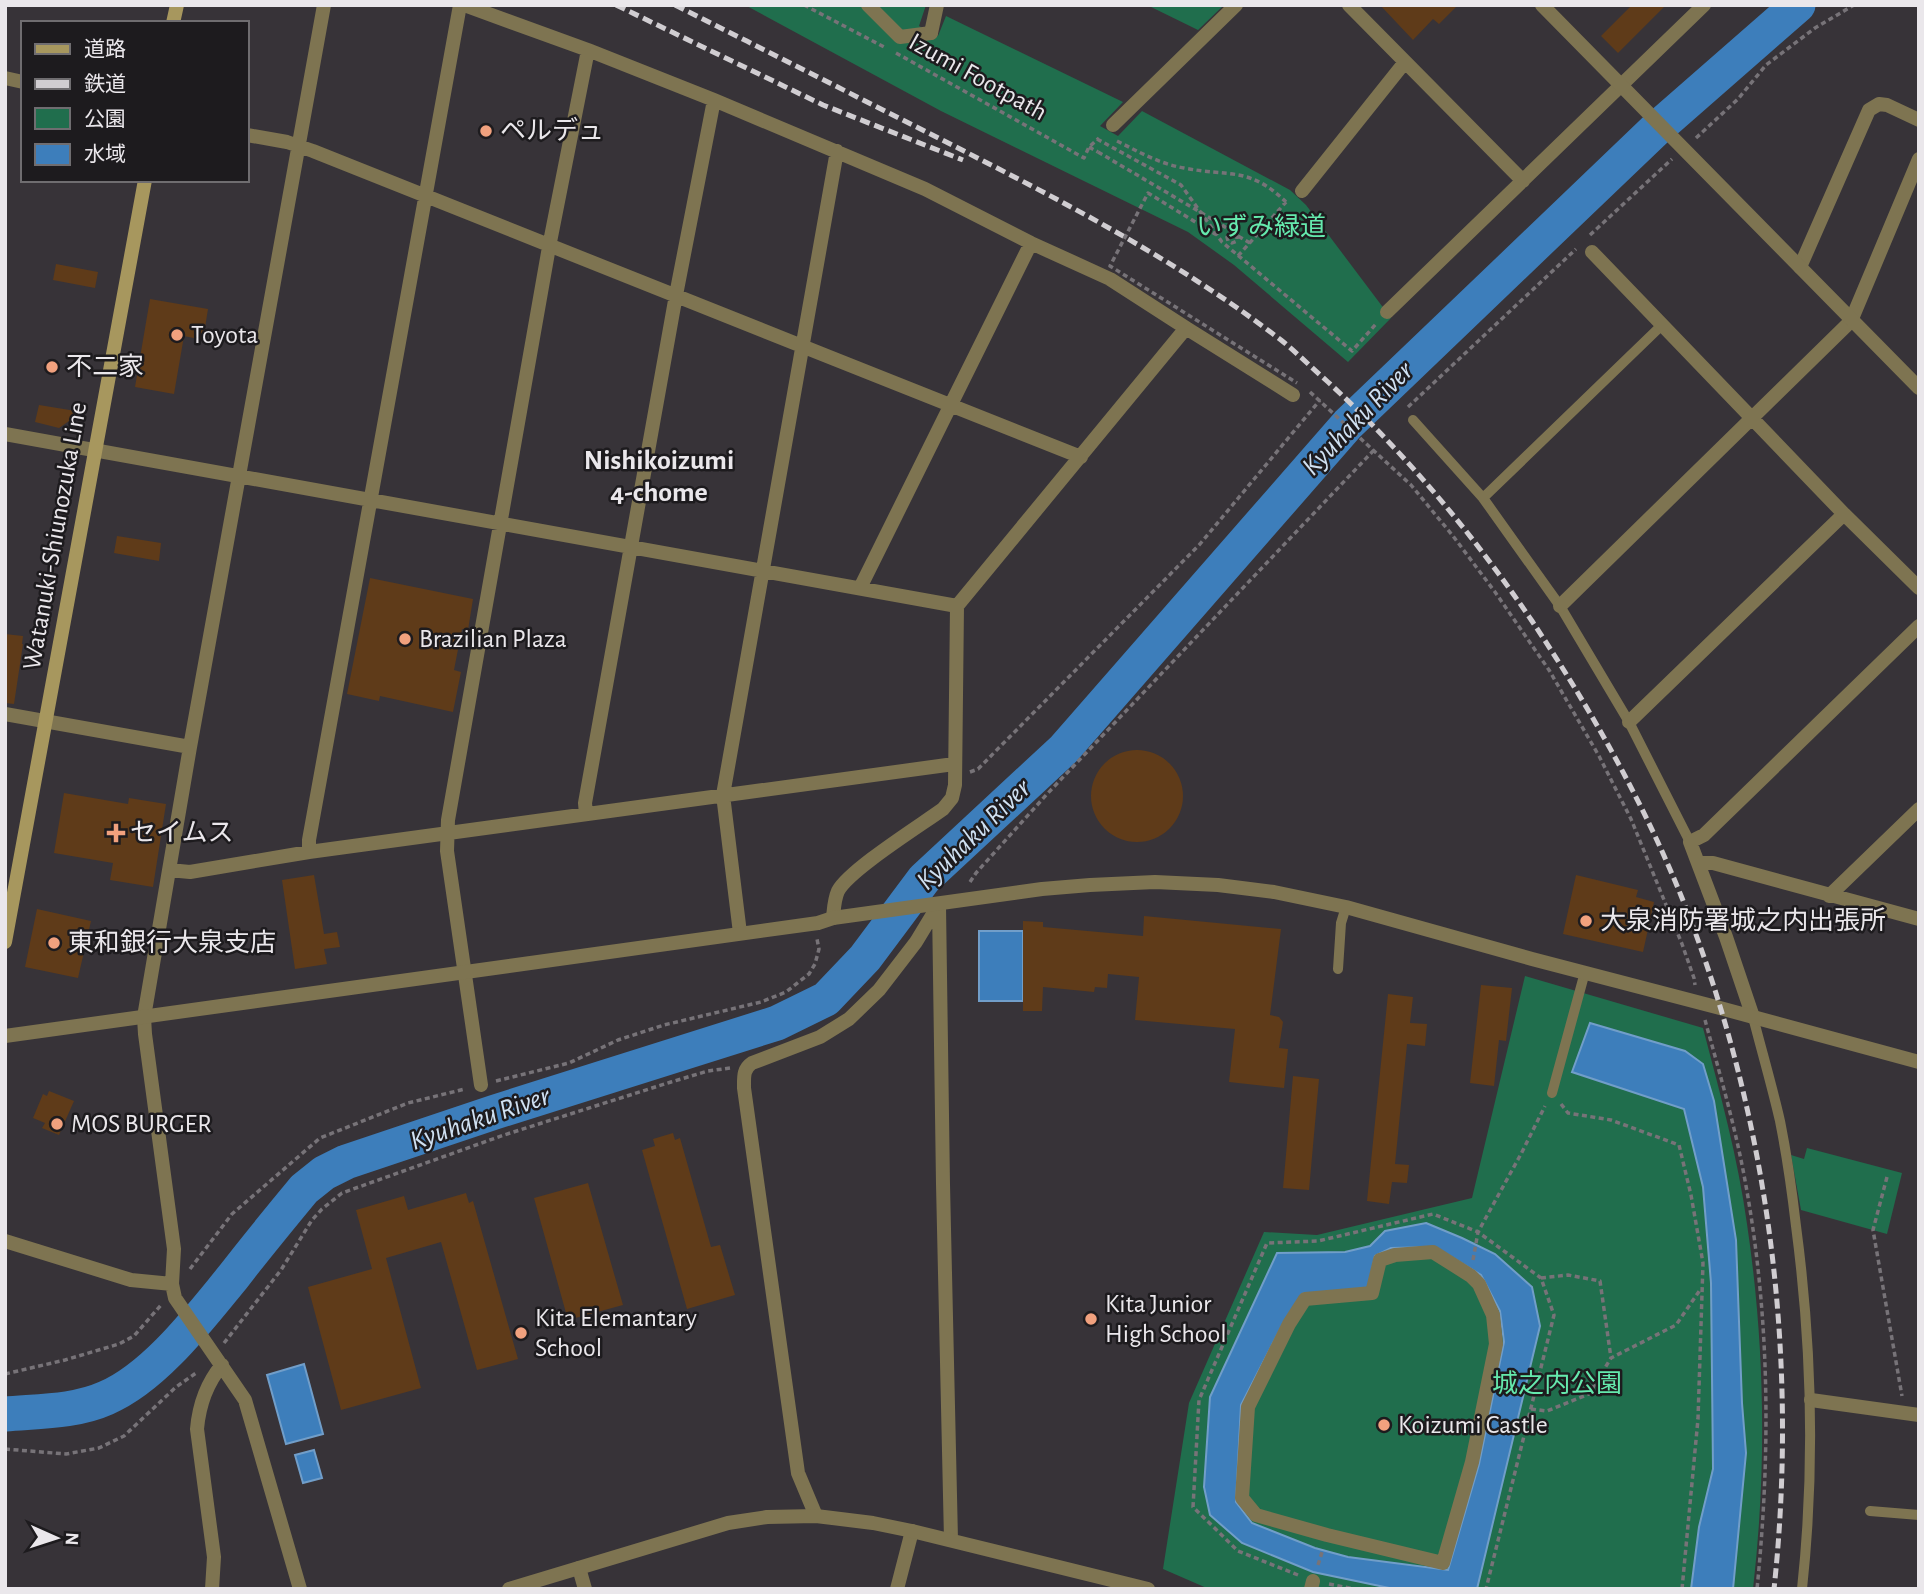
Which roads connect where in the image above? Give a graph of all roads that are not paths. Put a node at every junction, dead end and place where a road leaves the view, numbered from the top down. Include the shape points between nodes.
1 (324, 5) edge
2 (462, 5) edge
3 (868, 5) edge
4 (937, 5) edge
5 (1236, 5) edge
6 (1349, 5) edge
7 (1542, 5) edge
8 (1704, 5) edge
9 (588, 50) junction
10 (1405, 62) junction
11 (1622, 86) junction
12 (713, 100) junction
13 (1919, 120) edge
14 (1108, 130) road end
15 (248, 135) edge
16 (299, 146) junction
17 (837, 151) junction
18 (1919, 159) edge
19 (1523, 181) junction
20 (145, 182) edge
21 (1302, 191) road end
22 (425, 196) junction
23 (1031, 243) junction
24 (549, 247) junction
25 (1592, 253) dead end
26 (1800, 267) junction
27 (676, 295) junction
28 (1387, 312) road end
29 (1852, 321) junction
30 (1662, 325) junction
31 (1186, 328) junction
32 (802, 345) junction
33 (1919, 388) edge
34 (1295, 389) road end
35 (951, 405) junction
36 (1752, 418) junction
37 (1413, 421) dead end
38 (5, 434) edge
39 (96, 450) junction
40 (1081, 457) junction
41 (240, 476) junction
42 (1483, 498) junction
43 (370, 499) junction
44 (1844, 514) junction
45 (502, 523) junction
46 (630, 548) junction
47 (762, 572) junction
48 (1919, 588) edge
49 (860, 589) junction
50 (957, 606) junction
51 (1560, 606) junction
52 (1919, 626) edge
53 (5, 714) edge
54 (46, 721) junction
55 (1629, 722) junction
56 (190, 747) junction
57 (954, 764) junction
58 (723, 795) junction
59 (1919, 809) edge
60 (586, 814) junction
61 (446, 834) junction
62 (1690, 842) junction
63 (309, 852) junction
64 (1699, 863) junction
65 (169, 870) junction
66 (1829, 896) junction
67 (939, 904) junction
68 (1346, 907) junction
69 (833, 918) junction
70 (1919, 919) edge
71 (740, 933) junction
72 (5, 942) edge
73 (1338, 969) dead end
74 (463, 972) junction
75 (1585, 972) junction
76 (144, 1017) junction
77 (1753, 1017) junction
78 (5, 1035) edge
79 (1919, 1062) edge
80 (481, 1085) dead end
81 (1552, 1093) road end
82 (5, 1241) edge
83 (1471, 1276) joint
84 (173, 1291) junction
85 (222, 1365) junction
86 (1811, 1400) junction
87 (1919, 1415) edge
88 (1870, 1511) dead end
89 (1919, 1515) edge
90 (816, 1516) junction
91 (912, 1531) junction
92 (951, 1541) junction
93 (579, 1568) junction
94 (212, 1589) edge
95 (300, 1589) edge
96 (509, 1589) edge
97 (585, 1589) edge
98 (897, 1589) edge
99 (1148, 1589) edge
100 (1802, 1589) edge

1 - 16 street
2 - 9 street
2 - 22 street
3 - 4 street via 900,37 931,33
5 - 14 street
6 - 10 street
7 - 11 street
8 - 11 street
9 - 12 street
9 - 24 street
10 - 19 street
10 - 21 street
11 - 19 street
11 - 26 street
12 - 17 street
12 - 27 street
13 - 26 street via 1879,103 1869,110
15 - 16 street
16 - 22 street
16 - 41 street
17 - 23 street
17 - 32 street
18 - 29 street
19 - 28 street
20 - 39 main road, Watanuki-Shiunozuka Line
22 - 24 street
22 - 43 street
23 - 31 street via 1110,279
23 - 35 street
24 - 27 street
24 - 45 street
25 - 30 street
26 - 29 street
27 - 32 street
27 - 46 street
29 - 33 street
29 - 36 street
30 - 36 street
30 - 42 lane
31 - 34 street
31 - 40 street
32 - 35 street
32 - 47 street
35 - 40 street
35 - 49 street
36 - 44 street
36 - 51 street
37 - 42 lane
38 - 39 street
39 - 41 street
39 - 54 main road, Watanuki-Shiunozuka Line
40 - 50 street
41 - 43 street
41 - 56 street
42 - 51 lane
43 - 45 street
43 - 63 street
44 - 48 street
44 - 55 street
45 - 46 street
45 - 61 street
46 - 47 street
46 - 60 street
47 - 49 street
47 - 58 street
49 - 50 street
50 - 57 street
51 - 55 lane
52 - 62 street via 1704,835
53 - 54 street
54 - 56 street
54 - 72 main road, Watanuki-Shiunozuka Line
55 - 62 lane
56 - 65 street
57 - 58 street
57 - 69 street via 952,798 842,885
58 - 60 street
58 - 71 street
59 - 66 street
60 - 61 street
61 - 63 street
61 - 74 street
62 - 64 street
63 - 65 street via 190,872
64 - 66 street
64 - 77 street
65 - 76 street
66 - 70 street
67 - 68 street via 1042,889 1155,883 1274,892
67 - 69 street
67 - 90 street via 916,942 849,1019 820,1037 752,1063 745,1071 798,1473
67 - 92 street
68 - 73 lane
68 - 75 street
69 - 71 street
71 - 74 street
74 - 76 street
74 - 80 street
75 - 77 street
75 - 81 lane
76 - 78 street
76 - 84 street via 174,1250
77 - 79 street
77 - 86 lane via 1790,1176
82 - 84 street
83 - 83 street via 1433,1252 1395,1255 1380,1260 1372,1293 1305,1299 1248,1407 1242,1498 1256,1515 1443,1563 1472,1462 1496,1344 1493,1315
84 - 85 street
85 - 94 street via 207,1388 197,1429 214,1557
85 - 95 street via 245,1400
86 - 87 street
86 - 100 lane
88 - 89 lane
90 - 91 street
90 - 93 street via 728,1523
91 - 92 street
91 - 98 street
92 - 99 street
93 - 96 street
93 - 97 street

